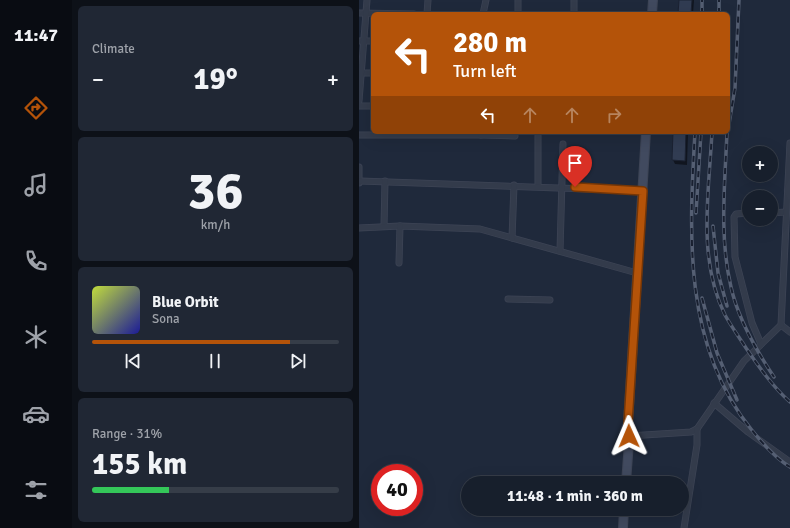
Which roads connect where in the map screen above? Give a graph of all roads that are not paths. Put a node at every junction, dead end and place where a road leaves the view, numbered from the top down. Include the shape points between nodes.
1 (367, 0) edge
2 (427, 0) edge
3 (486, 0) edge
4 (517, 0) edge
5 (574, 0) edge
6 (653, 0) edge
7 (427, 12) edge
8 (483, 12) edge
9 (517, 12) edge
10 (574, 12) edge
11 (652, 12) edge
12 (359, 13) edge
13 (366, 13) junction
14 (371, 13) edge
15 (361, 41) edge
16 (360, 73) edge
17 (371, 73) edge
18 (359, 101) edge
19 (359, 106) edge
20 (371, 106) edge
21 (390, 134) edge
22 (492, 134) edge
23 (646, 134) edge
24 (359, 135) edge
25 (515, 136) dead end
26 (538, 136) dead end
27 (790, 143) edge
28 (563, 144) dead end
29 (359, 167) edge
30 (385, 181) junction
31 (359, 182) edge
32 (514, 185) junction
33 (538, 186) junction
34 (561, 187) junction
35 (643, 191) junction
36 (786, 212) junction
37 (778, 213) edge
38 (742, 214) edge
39 (384, 226) junction
40 (400, 226) junction
41 (359, 228) edge
42 (512, 238) junction
43 (787, 247) edge
44 (560, 252) junction
45 (399, 263) dead end
46 (637, 273) junction
47 (508, 298) dead end
48 (550, 300) dead end
49 (781, 325) junction
50 (790, 332) edge
51 (761, 344) junction
52 (714, 403) junction
53 (697, 429) junction
54 (629, 436) junction
55 (790, 462) edge
56 (626, 476) edge
57 (624, 516) edge
58 (623, 528) edge
59 (684, 528) edge

1 - 13 street
2 - 7 street
3 - 8 street
4 - 9 street
5 - 10 street
6 - 11 street
12 - 13 street
13 - 14 street
13 - 15 street
15 - 16 street
16 - 17 street
16 - 18 street
19 - 20 street
21 - 24 street
22 - 25 street
23 - 35 street
26 - 33 street
27 - 36 street
28 - 34 street
29 - 31 street
30 - 31 street
30 - 32 street
30 - 39 street
32 - 33 street
32 - 42 street
33 - 34 street
34 - 35 street
34 - 44 street
35 - 46 street
36 - 37 street
36 - 43 street
38 - 51 street via 736,214 734,217 735,257 752,323
39 - 40 street
39 - 41 street
40 - 42 street via 471,228
40 - 45 street
42 - 44 street
43 - 49 street
44 - 46 street
46 - 54 street
47 - 48 street
49 - 50 street
49 - 51 street
51 - 52 street via 744,361
52 - 53 street
52 - 55 street via 748,432
53 - 54 street via 691,432
53 - 59 street via 697,445
54 - 56 street
57 - 58 street

